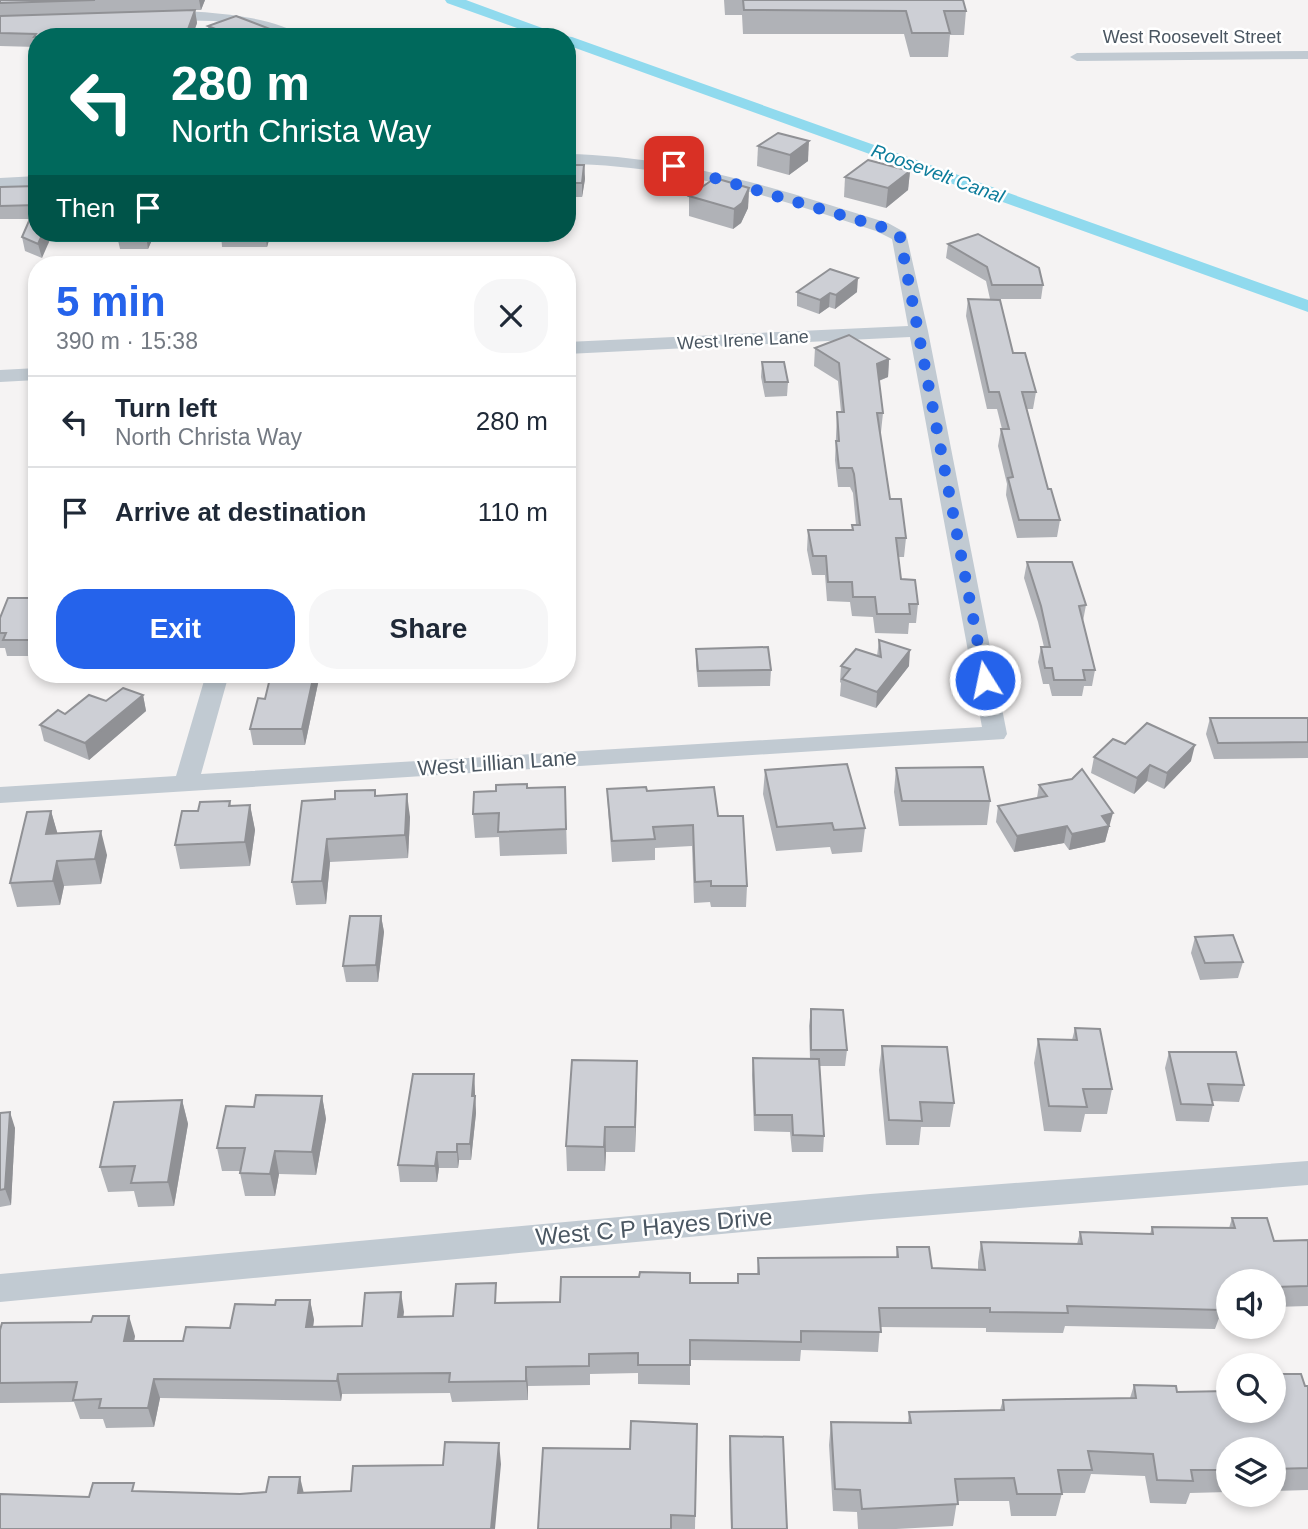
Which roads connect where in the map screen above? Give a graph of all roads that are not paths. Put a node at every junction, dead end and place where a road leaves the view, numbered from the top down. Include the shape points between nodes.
1 (152, 17) edge
2 (273, 28) edge
3 (1308, 55) edge
4 (1077, 57) dead end
5 (576, 159) edge
6 (28, 181) edge
7 (0, 183) edge
8 (919, 331) junction
9 (576, 348) edge
10 (28, 374) edge
11 (0, 376) edge
12 (214, 683) edge
13 (186, 783) junction
14 (0, 795) edge
15 (1308, 1173) edge
16 (0, 1288) edge

1 - 2 street via 239,19
3 - 4 street, West Roosevelt Street
5 - 8 street via 631,159 674,166 882,227 900,237
6 - 7 street
8 - 9 street, West Irene Lane
8 - 13 street, West Lillian Lane via 995,734
10 - 11 street
12 - 13 street
13 - 14 street, West Lillian Lane
15 - 16 street, West C P Hayes Drive via 870,1207

